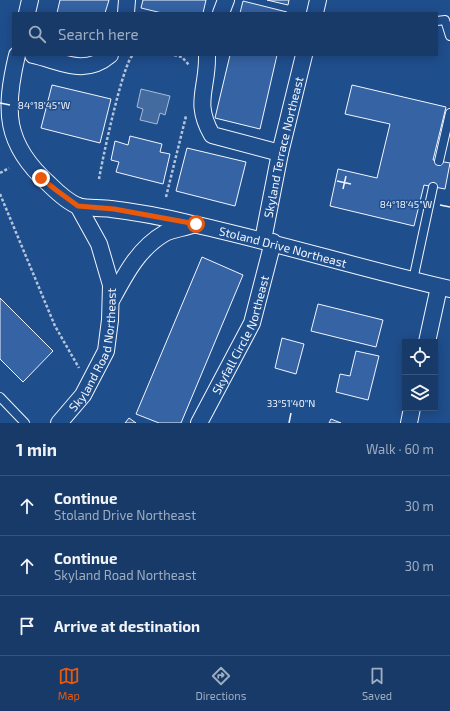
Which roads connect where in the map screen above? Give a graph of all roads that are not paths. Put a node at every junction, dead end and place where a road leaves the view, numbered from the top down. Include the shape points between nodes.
1 (30, 0) edge
2 (127, 0) edge
3 (226, 0) edge
4 (318, 0) edge
5 (27, 12) edge
6 (126, 12) edge
7 (221, 12) edge
8 (315, 12) edge
9 (441, 20) edge
10 (450, 36) edge
11 (17, 56) edge
12 (37, 56) edge
13 (108, 56) edge
14 (206, 56) edge
15 (304, 56) edge
16 (450, 113) edge
17 (280, 153) junction
18 (439, 161) dead end
19 (433, 187) dead end
20 (78, 206) junction
21 (196, 224) junction
22 (268, 241) junction
23 (414, 280) junction
24 (444, 288) edge
25 (111, 302) junction
26 (428, 339) edge
27 (0, 397) edge
28 (411, 411) edge
29 (25, 423) edge
30 (59, 423) edge
31 (199, 423) edge
32 (409, 423) edge

1 - 5 street
2 - 6 street
3 - 7 street
4 - 8 street
9 - 10 lane
11 - 20 street, Skyland Road Northeast via 9,87 10,122 20,151 41,178
12 - 13 street via 79,67
14 - 17 street via 202,111 205,124 212,135
15 - 17 street, Skyland Terrace Northeast
16 - 18 lane
17 - 22 street, Skyland Terrace Northeast
19 - 23 lane
20 - 21 street, Stoland Drive Northeast via 114,209
20 - 25 street, Skyland Road Northeast via 99,244 111,285
21 - 22 street, Stoland Drive Northeast
21 - 25 street via 166,232 141,252 125,274
22 - 23 street, Stoland Drive Northeast
22 - 31 street, Skyfall Circle Northeast via 252,323
23 - 24 street, Stoland Drive Northeast
24 - 26 street
25 - 30 street, Skyland Road Northeast via 106,351 83,395
27 - 29 lane
28 - 32 street

